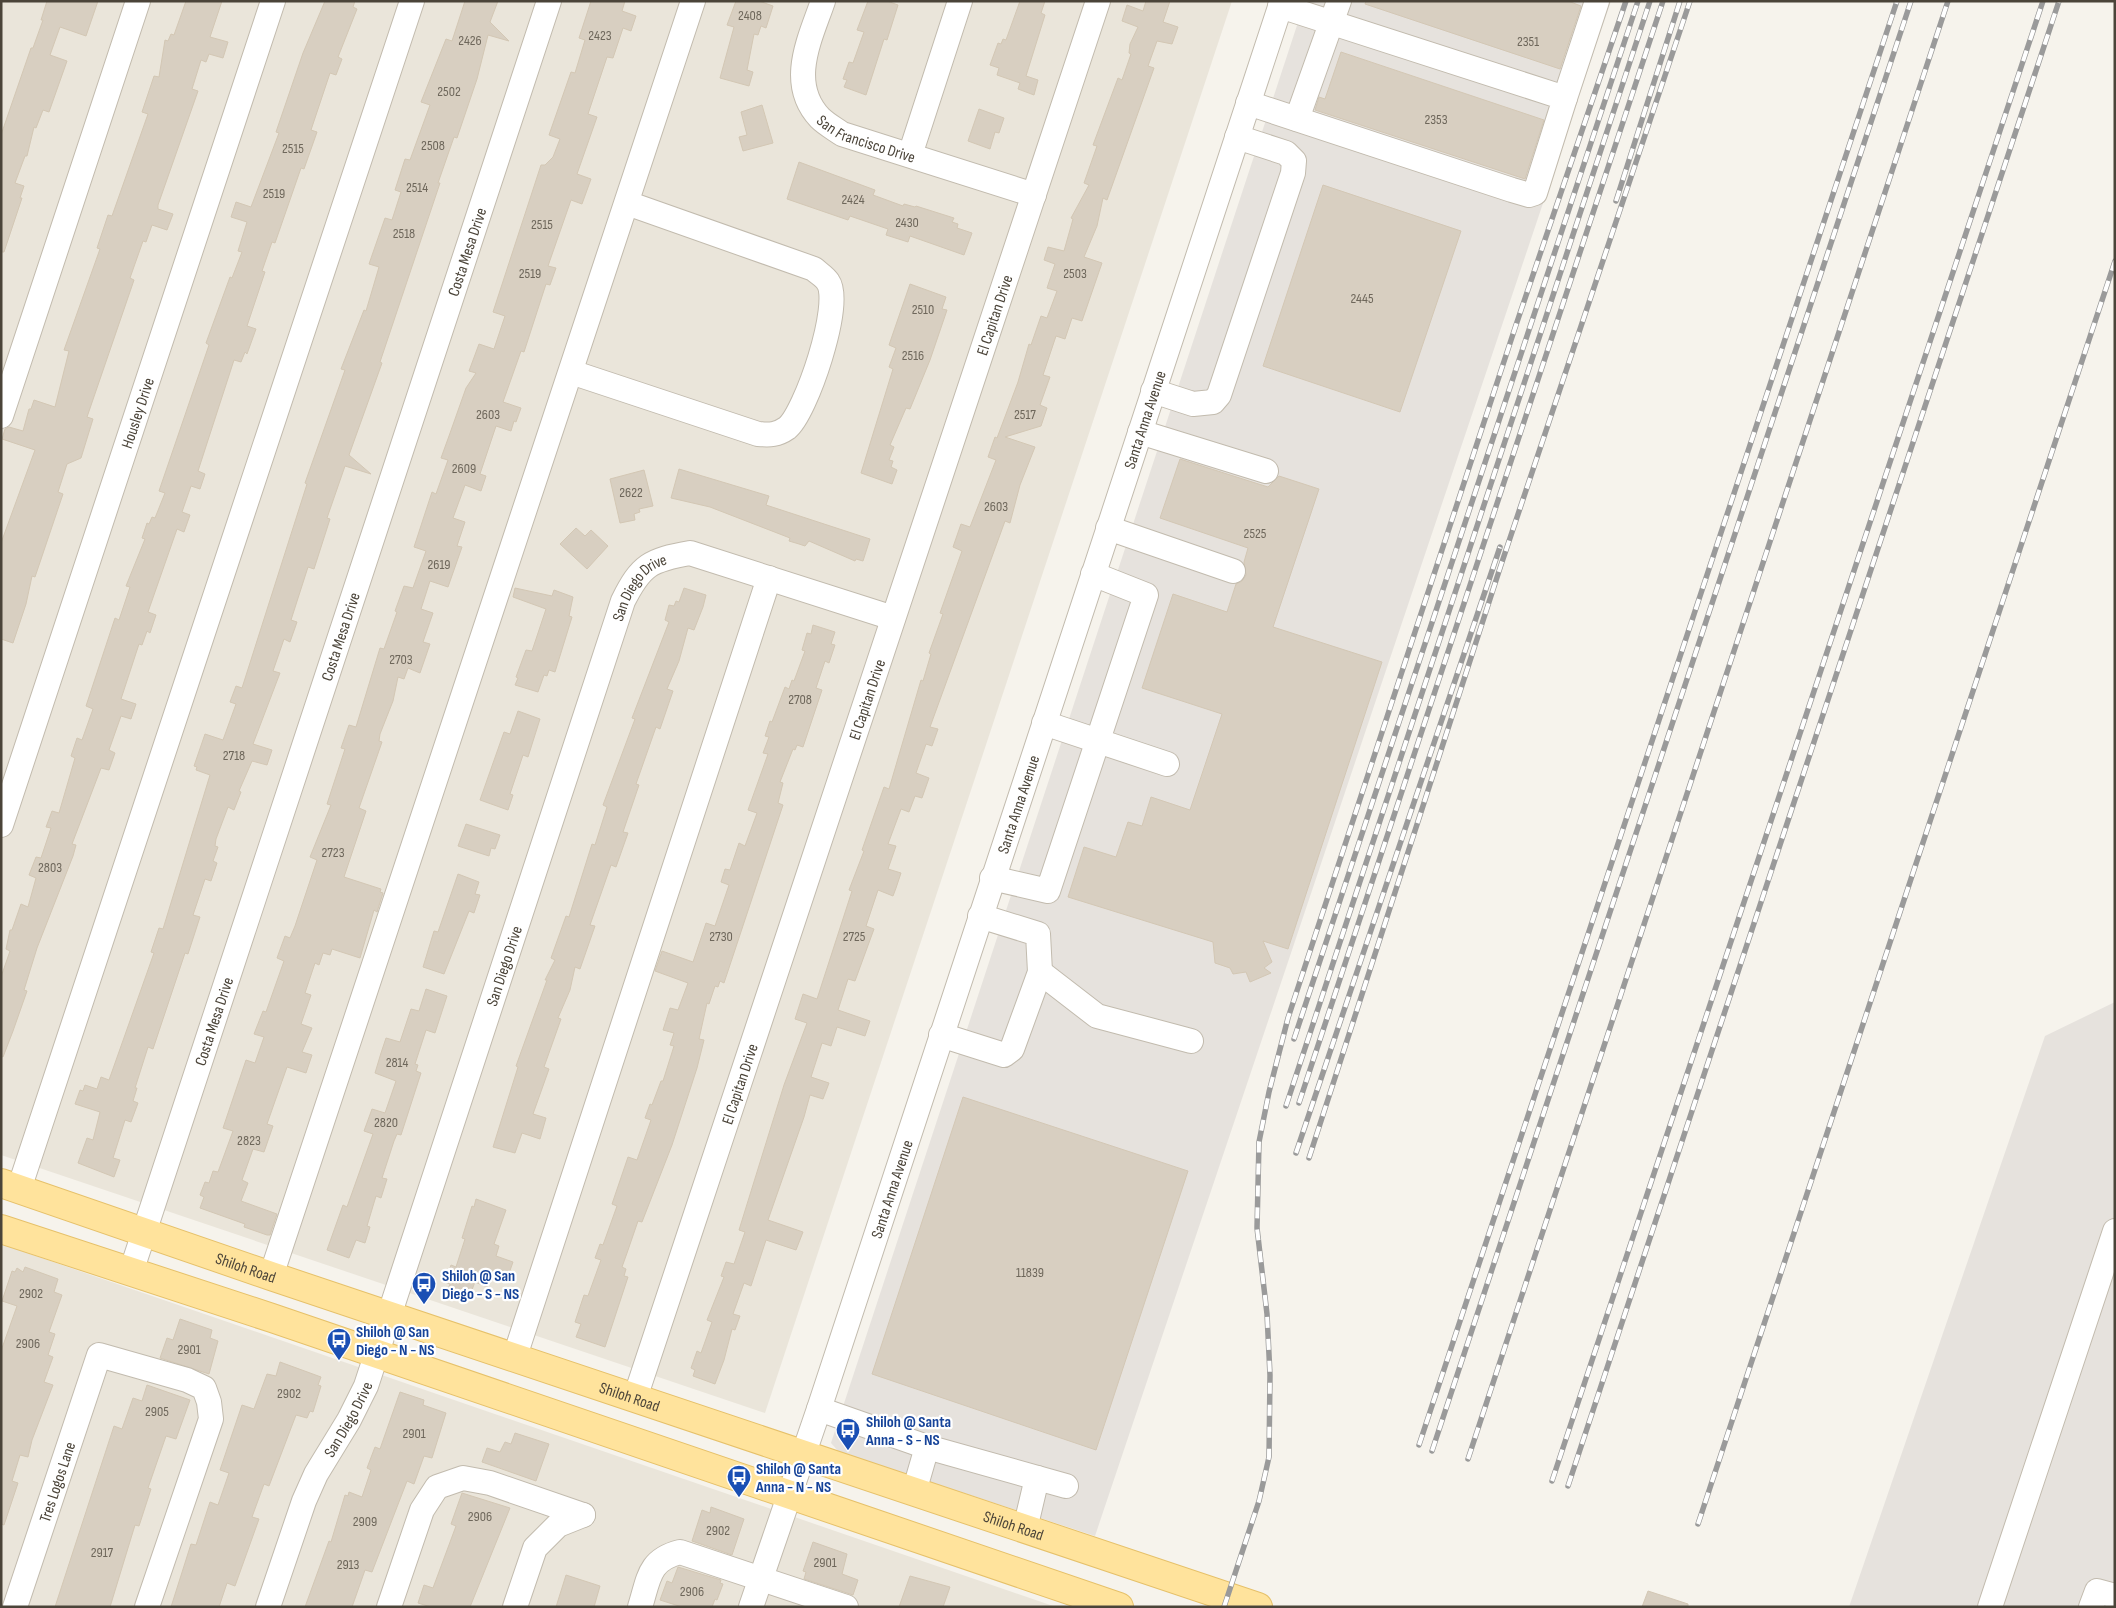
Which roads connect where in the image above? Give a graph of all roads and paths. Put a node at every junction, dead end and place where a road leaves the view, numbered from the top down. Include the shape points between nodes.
1 (138, 1) edge
2 (274, 1) edge
3 (412, 1) edge
4 (549, 1) edge
5 (693, 1) edge
6 (823, 1) edge
7 (960, 1) edge
8 (1098, 1) edge
9 (1597, 1) edge
10 (1281, 4) edge
11 (1335, 12) edge
12 (1565, 98) junction
13 (1248, 103) junction
14 (1297, 119) junction
15 (1237, 137) junction
16 (910, 155) junction
17 (1034, 195) junction
18 (627, 203) junction
19 (570, 372) junction
20 (1153, 391) junction
21 (1, 416) edge
22 (1140, 432) junction
23 (1266, 471) dead end
24 (1108, 528) junction
25 (1233, 570) dead end
26 (1093, 574) junction
27 (769, 578) junction
28 (893, 618) junction
29 (1044, 723) junction
30 (1098, 740) junction
31 (1167, 764) dead end
32 (1, 825) edge
33 (992, 878) junction
34 (980, 916) junction
35 (1040, 972) junction
36 (941, 1035) junction
37 (1191, 1041) dead end
38 (10, 1186) edge
39 (1, 1228) edge
40 (2115, 1231) edge
41 (144, 1232) junction
42 (131, 1272) junction
43 (271, 1276) junction
44 (390, 1314) junction
45 (376, 1355) junction
46 (515, 1356) junction
47 (635, 1398) junction
48 (818, 1409) junction
49 (927, 1447) junction
50 (803, 1455) junction
51 (1038, 1478) junction
52 (1066, 1486) dead end
53 (914, 1492) junction
54 (789, 1496) junction
55 (1025, 1529) junction
56 (760, 1578) junction
57 (15, 1607) edge
58 (147, 1607) edge
59 (268, 1607) edge
60 (389, 1607) edge
61 (515, 1607) edge
62 (640, 1607) edge
63 (751, 1607) edge
64 (846, 1607) edge
65 (1119, 1607) edge
66 (1258, 1607) edge
67 (1990, 1607) edge

1 - 21 street
2 - 32 street, Housley Drive
3 - 38 street
4 - 41 street, Costa Mesa Drive
5 - 18 street
6 - 16 street, San Francisco Drive via 802,68 807,98 820,118 842,134
7 - 16 street
8 - 17 street, El Capitan Drive
9 - 12 street
10 - 11 street
10 - 13 street, Santa Anna Avenue
11 - 12 street
11 - 14 street
12 - 14 street via 1532,195
13 - 14 street
13 - 15 street, Santa Anna Avenue
15 - 20 street, Santa Anna Avenue
15 - 20 street via 1286,153 1294,161 1287,192 1218,395 1213,402 1193,404
16 - 17 street, San Francisco Drive
17 - 28 street, El Capitan Drive
18 - 19 street
18 - 19 street via 814,269 829,282 833,304 830,327 800,412 788,427 774,435 758,434
19 - 43 street
20 - 22 street, Santa Anna Avenue
22 - 23 street
22 - 24 street, Santa Anna Avenue
24 - 25 street
24 - 26 street, Santa Anna Avenue
26 - 29 street, Santa Anna Avenue
26 - 30 street via 1146,595
27 - 28 street, San Diego Drive
27 - 44 street, San Diego Drive via 690,553 660,558 636,576 631,585
27 - 46 street
28 - 47 street, El Capitan Drive
29 - 30 street
29 - 33 street, Santa Anna Avenue
30 - 31 street
30 - 33 street via 1048,891
33 - 34 street, Santa Anna Avenue
34 - 35 street via 1038,934
34 - 36 street, Santa Anna Avenue
35 - 36 street via 1012,1049 1004,1055
35 - 37 street via 1097,1016
36 - 48 street, Santa Anna Avenue
38 - 41 main road, Shiloh Road
39 - 42 main road
40 - 67 street
41 - 42 street, Costa Mesa Drive
41 - 43 main road, Shiloh Road
42 - 45 main road
43 - 44 main road, Shiloh Road
44 - 45 street, San Diego Drive
44 - 46 main road, Shiloh Road
45 - 54 main road
45 - 59 street, San Diego Drive via 366,1386 304,1501
46 - 47 main road, Shiloh Road
47 - 50 main road, Shiloh Road
48 - 49 street
48 - 50 street, Santa Anna Avenue
49 - 51 street
49 - 53 street
50 - 53 main road, Shiloh Road
50 - 54 street, Santa Anna Avenue
51 - 52 street
51 - 55 street
53 - 55 main road, Shiloh Road
54 - 56 street, Santa Anna Avenue
54 - 65 main road
55 - 66 main road, Shiloh Road
56 - 62 street via 680,1552 665,1555 655,1563
56 - 63 street, Santa Anna Avenue
56 - 64 street
57 - 58 street, Tres Logos Lane via 100,1355 186,1380 204,1388 209,1402 211,1419
60 - 61 street via 422,1510 437,1487 463,1478 490,1483 583,1515 558,1525 535,1548

